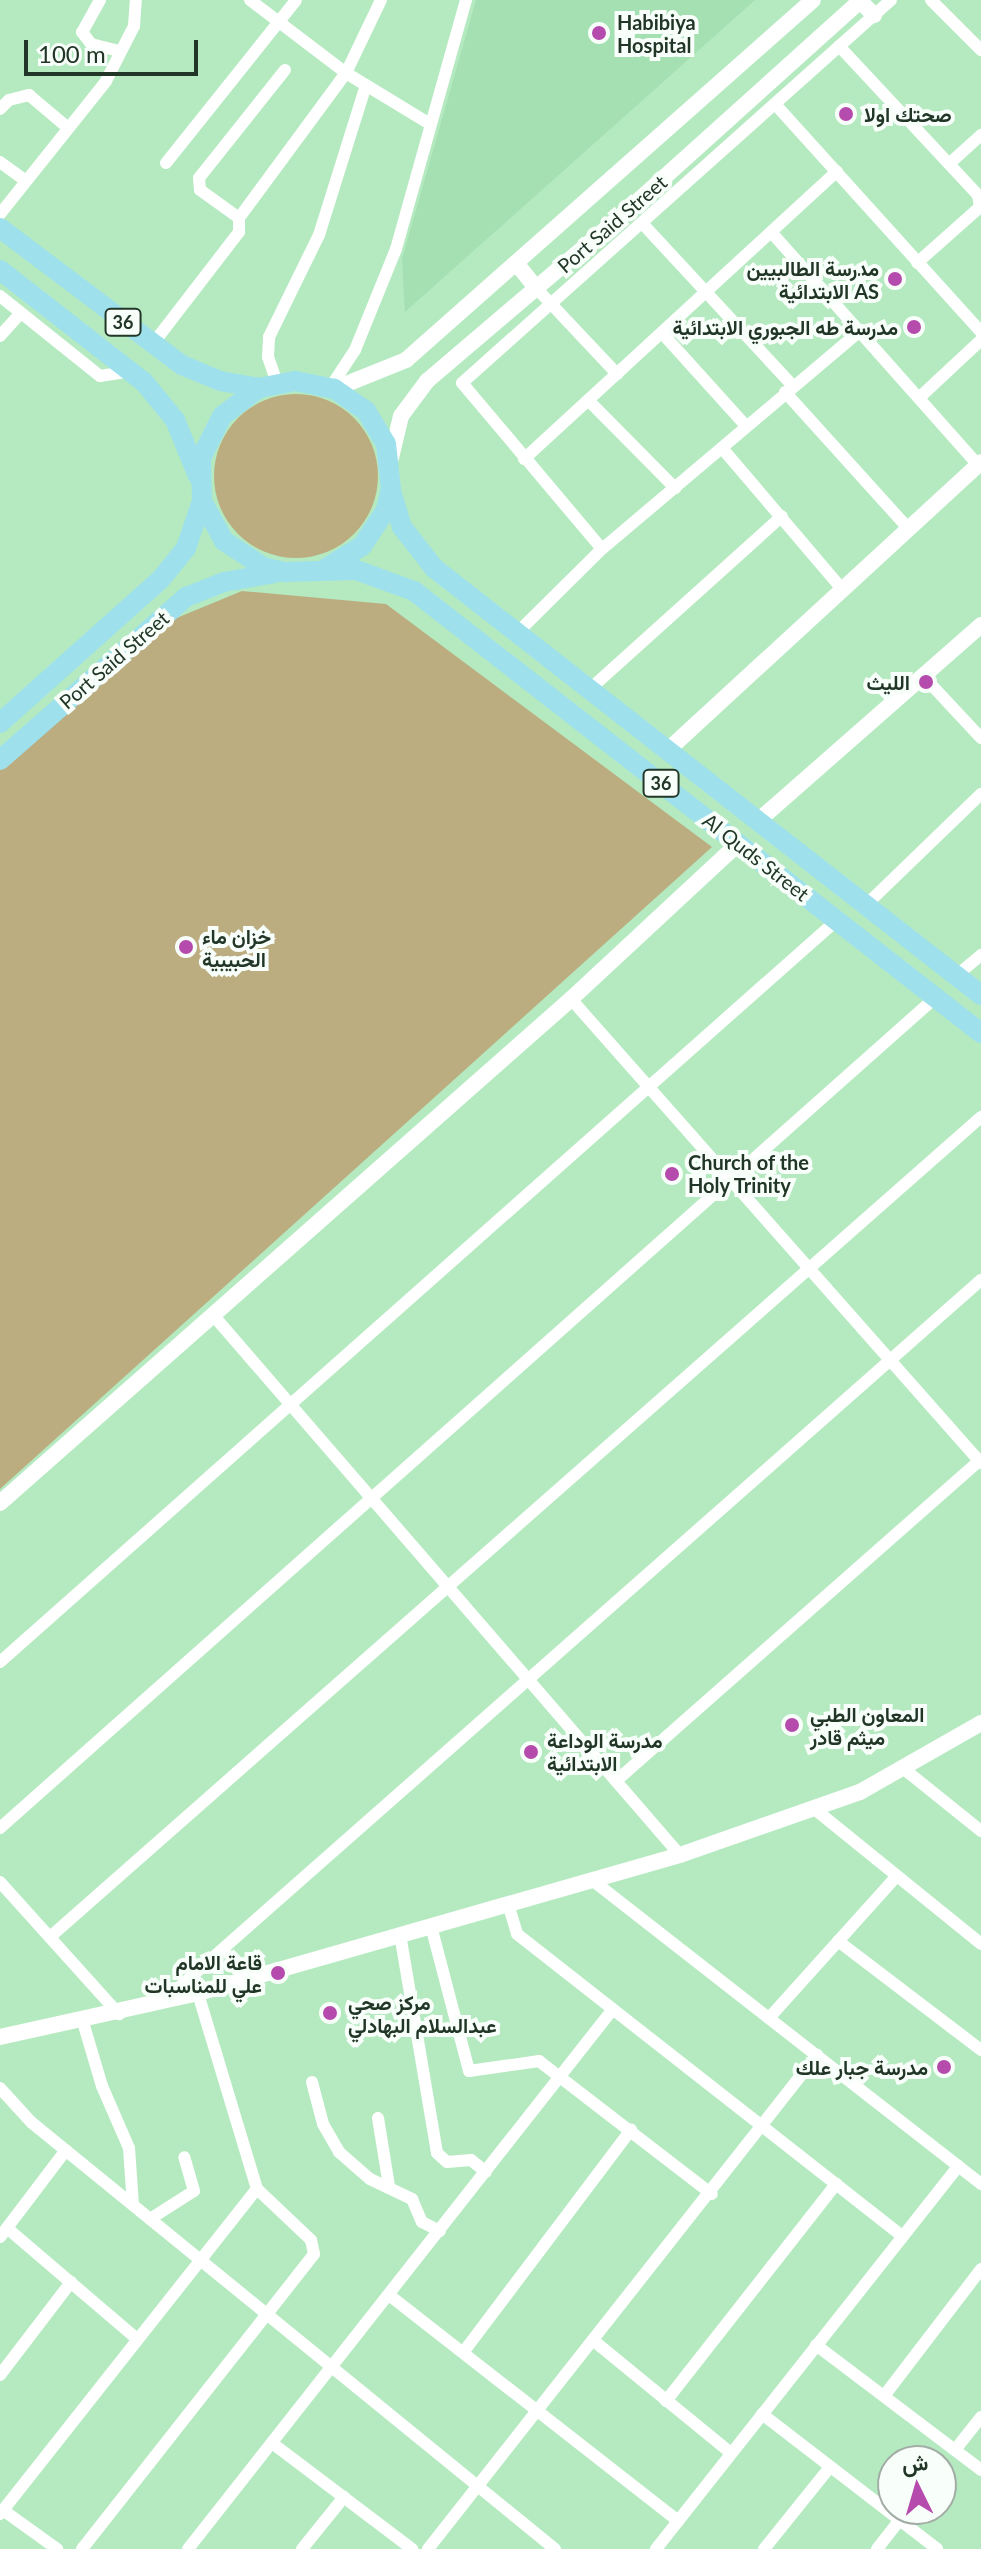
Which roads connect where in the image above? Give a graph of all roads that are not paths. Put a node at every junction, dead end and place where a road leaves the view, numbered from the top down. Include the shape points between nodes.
1 (100, 0) edge
2 (136, 0) edge
3 (250, 0) edge
4 (296, 0) edge
5 (381, 0) edge
6 (466, 0) edge
7 (813, 0) edge
8 (861, 0) edge
9 (891, 0) edge
10 (931, 0) edge
11 (874, 15) junction
12 (278, 21) junction
13 (839, 46) junction
14 (981, 50) edge
15 (120, 51) junction
16 (285, 70) dead end
17 (346, 73) junction
18 (366, 85) junction
19 (775, 104) junction
20 (0, 109) edge
21 (430, 124) junction
22 (68, 128) junction
23 (981, 135) edge
24 (0, 162) edge
25 (166, 163) dead end
26 (950, 163) junction
27 (837, 171) junction
28 (26, 181) junction
29 (0, 214) edge
30 (239, 218) junction
31 (642, 223) junction
32 (0, 228) edge
33 (772, 233) junction
34 (516, 263) junction
35 (917, 263) junction
36 (0, 270) edge
37 (537, 289) junction
38 (706, 293) junction
39 (0, 296) edge
40 (551, 304) junction
41 (21, 313) junction
42 (861, 330) junction
43 (981, 332) edge
44 (662, 333) junction
45 (0, 336) edge
46 (981, 340) edge
47 (152, 345) junction
48 (132, 371) junction
49 (617, 374) junction
50 (268, 386) junction
51 (332, 388) junction
52 (789, 389) junction
53 (920, 397) junction
54 (588, 400) junction
55 (746, 426) junction
56 (722, 448) junction
57 (524, 459) junction
58 (391, 463) junction
59 (979, 464) edge
60 (675, 488) junction
61 (391, 489) junction
62 (201, 491) junction
63 (782, 516) junction
64 (907, 527) junction
65 (602, 549) junction
66 (326, 568) junction
67 (285, 572) junction
68 (841, 588) junction
69 (981, 625) edge
70 (517, 633) junction
71 (925, 678) junction
72 (590, 689) junction
73 (0, 723) edge
74 (981, 738) edge
75 (668, 750) junction
76 (0, 760) edge
77 (981, 794) edge
78 (758, 821) junction
79 (739, 843) junction
80 (866, 905) junction
81 (837, 920) junction
82 (903, 934) junction
83 (928, 953) junction
84 (981, 955) edge
85 (896, 965) junction
86 (956, 976) junction
87 (981, 995) edge
88 (936, 997) junction
89 (571, 999) junction
90 (981, 1033) edge
91 (649, 1087) junction
92 (981, 1117) edge
93 (731, 1180) junction
94 (809, 1268) junction
95 (981, 1280) edge
96 (213, 1315) junction
97 (890, 1360) junction
98 (291, 1404) junction
99 (980, 1461) edge
100 (372, 1498) junction
101 (0, 1503) edge
102 (448, 1586) junction
103 (0, 1662) edge
104 (528, 1679) junction
105 (981, 1723) edge
106 (904, 1769) junction
107 (616, 1781) junction
108 (817, 1811) junction
109 (0, 1828) edge
110 (981, 1831) edge
111 (680, 1855) junction
112 (897, 1876) junction
113 (592, 1880) junction
114 (0, 1882) edge
115 (508, 1904) junction
116 (431, 1926) junction
117 (400, 1934) junction
118 (50, 1937) junction
119 (838, 1941) junction
120 (981, 1944) edge
121 (198, 1993) junction
122 (160, 2003) junction
123 (613, 2009) junction
124 (119, 2014) junction
125 (769, 2018) junction
126 (83, 2022) junction
127 (0, 2037) edge
128 (981, 2050) edge
129 (817, 2055) junction
130 (562, 2075) junction
131 (312, 2082) dead end
132 (0, 2088) edge
133 (378, 2118) dead end
134 (764, 2127) junction
135 (631, 2130) junction
136 (66, 2150) junction
137 (184, 2157) dead end
138 (958, 2166) junction
139 (486, 2172) junction
140 (981, 2183) edge
141 (836, 2184) junction
142 (389, 2186) junction
143 (257, 2189) junction
144 (712, 2194) junction
145 (133, 2205) junction
146 (150, 2219) junction
147 (440, 2231) junction
148 (3, 2233) edge
149 (902, 2236) junction
150 (200, 2260) junction
151 (981, 2269) edge
152 (71, 2282) junction
153 (389, 2295) junction
154 (266, 2314) junction
155 (137, 2339) junction
156 (594, 2341) junction
157 (816, 2345) junction
158 (465, 2350) junction
159 (333, 2367) junction
160 (0, 2375) edge
161 (884, 2396) junction
162 (666, 2401) junction
163 (539, 2408) junction
164 (762, 2414) junction
165 (981, 2417) edge
166 (272, 2443) junction
167 (948, 2445) edge
168 (957, 2447) edge
169 (957, 2452) edge
170 (731, 2453) junction
171 (830, 2467) junction
172 (981, 2470) edge
173 (478, 2485) junction
174 (344, 2497) junction
175 (877, 2503) edge
176 (2, 2512) edge
177 (678, 2521) junction
178 (896, 2525) edge
179 (906, 2525) edge
180 (57, 2549) edge
181 (82, 2549) edge
182 (188, 2549) edge
183 (302, 2549) edge
184 (412, 2549) edge
185 (428, 2549) edge
186 (555, 2549) edge
187 (656, 2549) edge
188 (764, 2549) edge
189 (877, 2549) edge
190 (937, 2549) edge

1 - 15 street via 82,32 91,44
2 - 15 street via 134,26
3 - 12 street
4 - 12 street
5 - 17 street
6 - 21 street
7 - 34 street, Port Said Street
8 - 11 street
8 - 37 street, Port Said Street
9 - 11 street
10 - 14 street
11 - 13 street
12 - 17 street
12 - 25 street
13 - 19 street
13 - 26 street
15 - 22 street via 106,81
16 - 30 street via 199,178 200,190
17 - 18 street
17 - 30 street
18 - 21 street
18 - 50 street via 319,235 269,337
19 - 27 street
19 - 31 street
20 - 22 street via 9,100 29,95
21 - 51 street via 396,249 355,350
22 - 28 street
23 - 26 street
24 - 28 street
26 - 35 street via 978,195 980,207
27 - 33 street
27 - 35 street
28 - 29 street
30 - 47 street via 239,232
31 - 38 street
31 - 40 street
32 - 47 main road, 36
33 - 38 street
33 - 42 street
34 - 37 street
34 - 51 street, Port Said Street via 406,360
35 - 43 street
36 - 48 main road, 36
37 - 40 street
37 - 58 street, Port Said Street via 415,393 396,429
38 - 44 street
38 - 52 street
39 - 41 street
40 - 49 street
40 - 57 street via 462,383
41 - 45 street
41 - 48 street via 100,376
42 - 52 street
42 - 53 street
44 - 49 street
44 - 55 street
46 - 53 street
47 - 50 main road, 36 via 207,377
48 - 62 main road, 36 via 175,420
49 - 54 street
50 - 51 main road
50 - 62 main road via 239,400 209,436
51 - 58 main road via 372,419
52 - 55 street
52 - 64 street
53 - 59 street
54 - 57 street
54 - 60 street
55 - 56 street
56 - 60 street
56 - 63 street
57 - 65 street
58 - 61 main road
59 - 64 street
60 - 65 street
61 - 66 main road via 376,529 354,553
61 - 70 main road, Al Quds Street / 36 via 402,527 425,559
62 - 67 main road via 218,532 242,557
62 - 73 main road, Port Said Street via 186,548 161,579
63 - 68 street
63 - 72 street
64 - 68 street
65 - 70 street
66 - 67 main road
66 - 79 main road, Al Quds Street / 36 via 371,573 414,591
67 - 76 main road, Port Said Street via 234,579 186,597
68 - 75 street
69 - 71 street
70 - 72 main road, Al Quds Street / 36
71 - 74 street
71 - 78 street
72 - 75 main road, Al Quds Street / 36
75 - 78 main road, Al Quds Street / 36
77 - 80 street
78 - 80 main road, Al Quds Street / 36
79 - 81 main road, Al Quds Street / 36
79 - 89 street
80 - 82 main road, Al Quds Street / 36
81 - 85 main road, Al Quds Street / 36
81 - 91 street
82 - 83 main road, Al Quds Street / 36
82 - 85 main road
83 - 85 main road via 905,955
83 - 86 main road, Al Quds Street / 36
84 - 86 street
85 - 88 main road, Al Quds Street / 36
86 - 87 main road, Al Quds Street / 36
88 - 90 main road, Al Quds Street / 36
88 - 93 street
89 - 91 street
89 - 96 street
91 - 93 street
91 - 98 street
92 - 94 street
93 - 94 street
93 - 100 street
94 - 97 street
94 - 102 street
95 - 97 street
96 - 98 street
96 - 101 street
97 - 99 street
97 - 104 street
98 - 100 street
98 - 103 street
99 - 107 street
100 - 102 street
100 - 109 street
102 - 104 street
102 - 118 street
104 - 107 street
104 - 122 street
105 - 106 street
106 - 108 street
106 - 110 street
107 - 111 street
108 - 111 street
108 - 112 street
111 - 113 street
112 - 119 street
112 - 120 street
113 - 115 street
113 - 125 street
114 - 118 street
115 - 116 street
115 - 123 street via 517,1934
116 - 117 street
116 - 130 street via 469,2071 531,2060
117 - 121 street
117 - 139 street via 437,2153 447,2162 471,2160
118 - 124 street
119 - 125 street
119 - 128 street
121 - 122 street
121 - 143 street
122 - 124 street
123 - 130 street
123 - 134 street
124 - 126 street
125 - 129 street
126 - 127 street
126 - 145 street via 102,2086 129,2148
129 - 134 street
129 - 138 street
130 - 135 street
130 - 139 street
131 - 142 street via 334,2147 370,2179
132 - 136 street
133 - 142 street
134 - 141 street
134 - 144 street
135 - 144 street
135 - 158 street
136 - 145 street
136 - 148 street
137 - 146 street via 194,2191
138 - 140 street
138 - 149 street
139 - 147 street
141 - 149 street
141 - 162 street
142 - 147 street via 412,2199 422,2222
143 - 150 street
143 - 154 street via 314,2246
144 - 156 street
145 - 146 street
146 - 150 street
147 - 153 street
148 - 152 street
149 - 157 street
150 - 154 street
150 - 155 street
151 - 161 street
152 - 155 street
152 - 160 street
153 - 158 street
153 - 159 street
154 - 159 street
154 - 181 street
155 - 176 street
156 - 162 street
156 - 163 street
157 - 161 street
157 - 164 street
158 - 163 street
159 - 166 street
159 - 173 street
161 - 167 street
162 - 170 street
163 - 173 street
163 - 177 street
164 - 170 street
164 - 171 street
165 - 168 street
166 - 174 street
166 - 182 street
169 - 172 street
170 - 177 street
171 - 175 street
171 - 188 street
173 - 185 street
173 - 186 street
174 - 183 street
174 - 184 street
176 - 180 street
177 - 187 street
178 - 189 street
179 - 190 street

